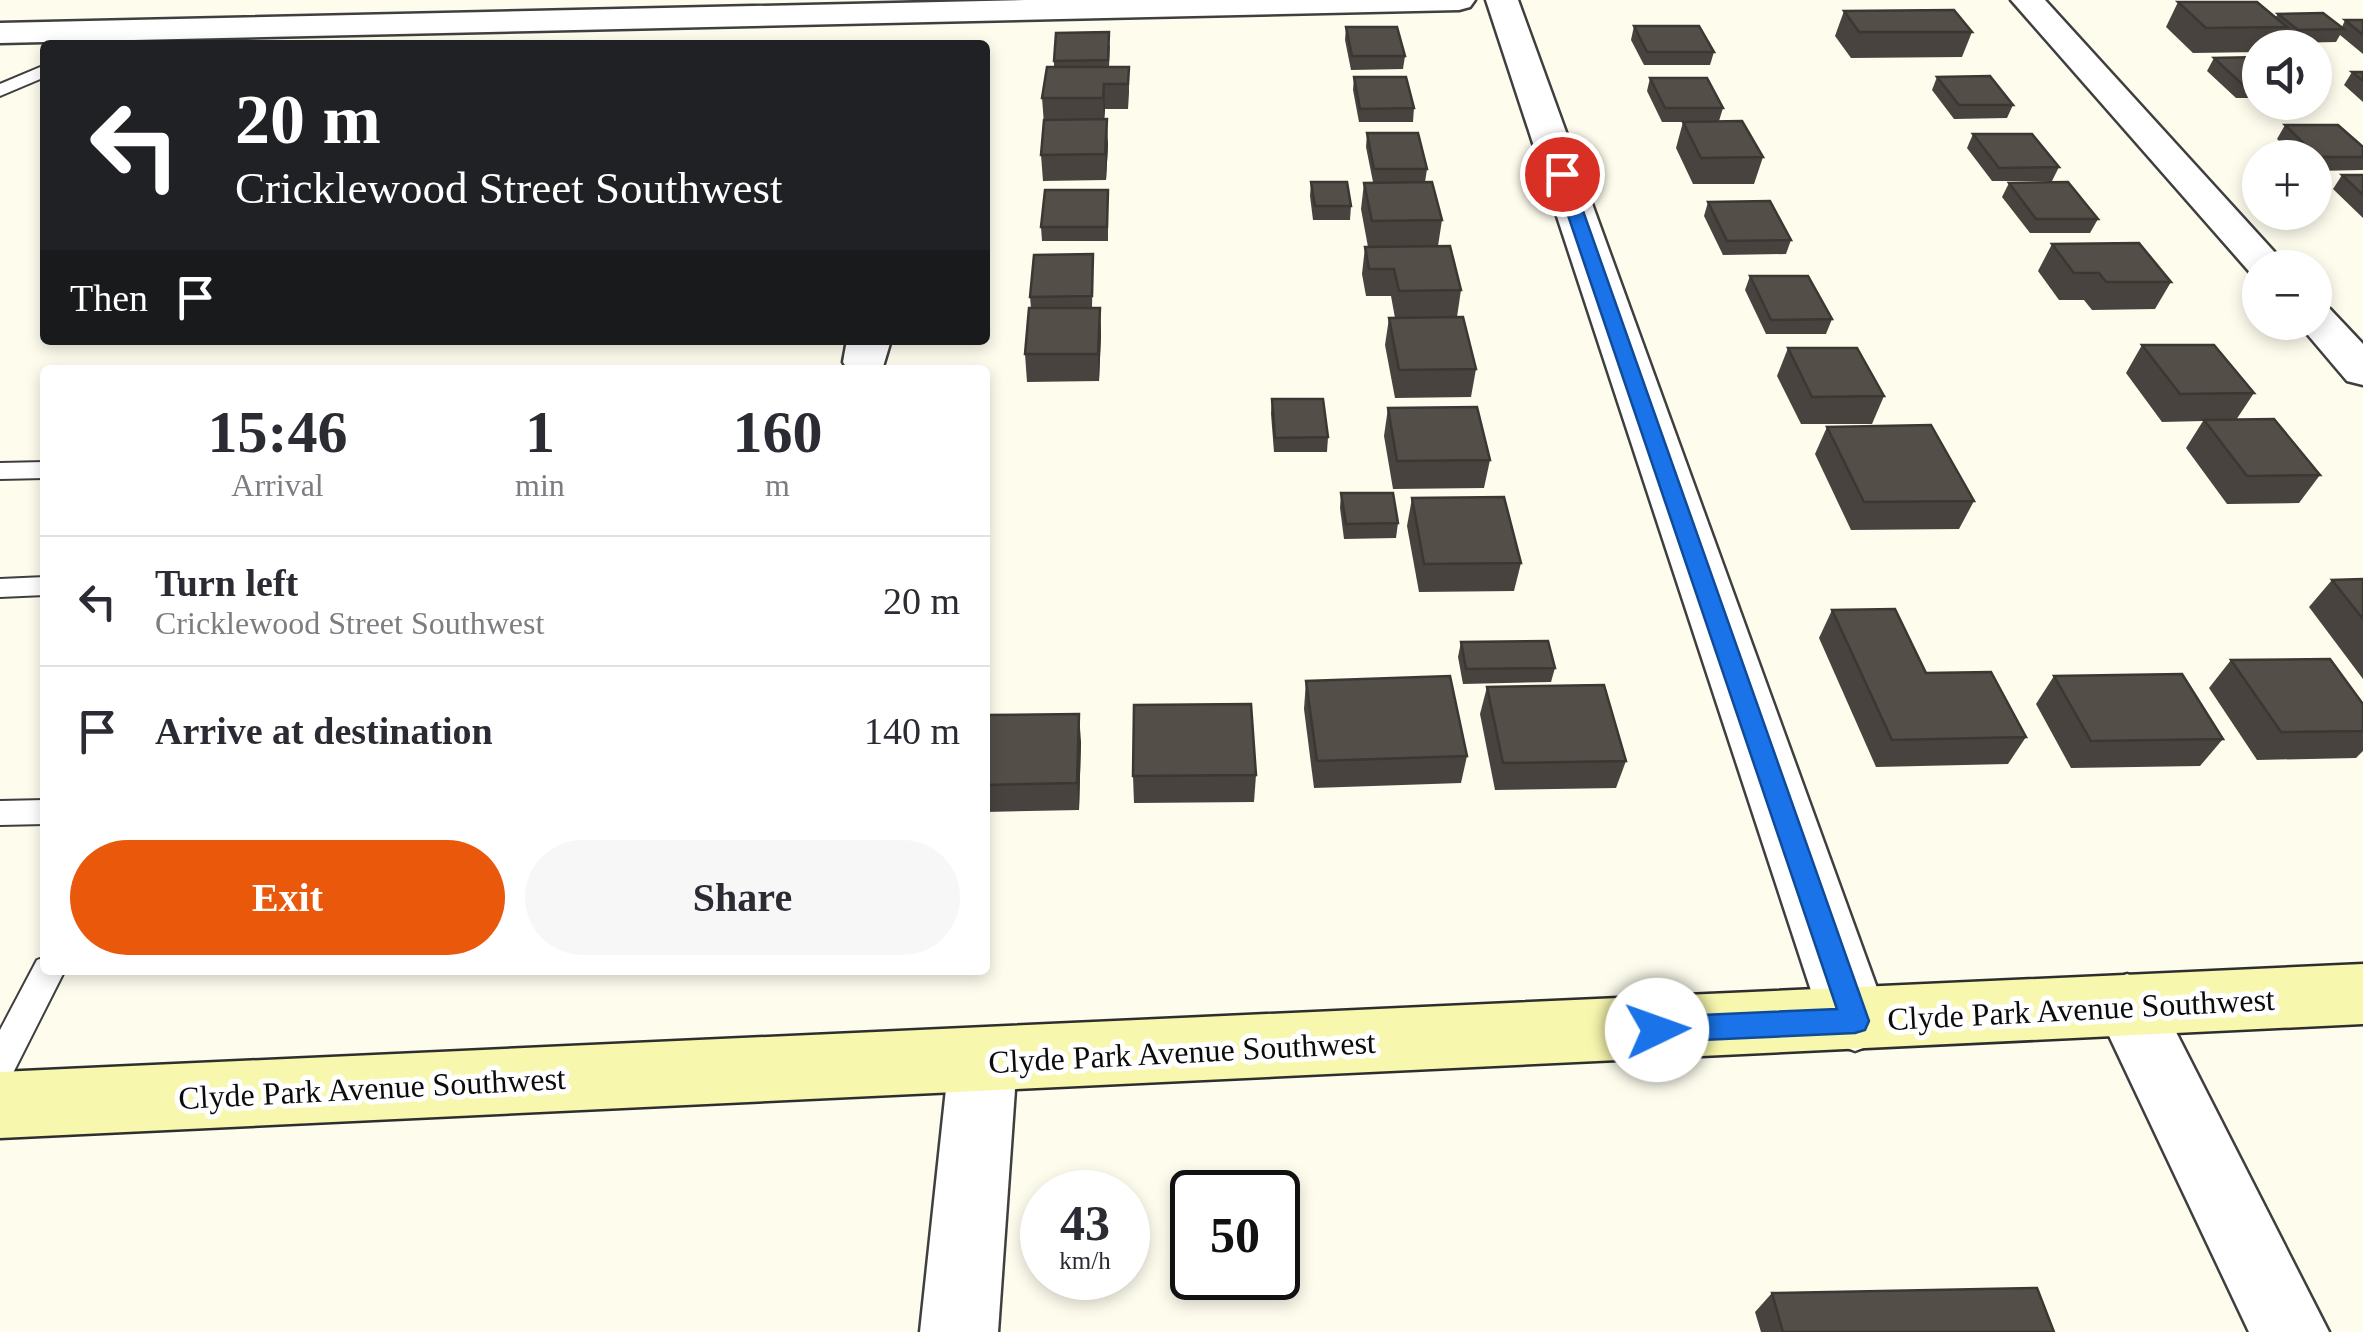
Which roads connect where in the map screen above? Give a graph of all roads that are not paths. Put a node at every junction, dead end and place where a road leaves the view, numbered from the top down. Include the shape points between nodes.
1 (1459, 0) edge
2 (1502, 0) edge
3 (2027, 0) edge
4 (943, 12) junction
5 (0, 33) edge
6 (93, 38) edge
7 (937, 40) edge
8 (40, 72) edge
9 (0, 91) edge
10 (2253, 250) edge
11 (2332, 337) edge
12 (2363, 371) edge
13 (40, 470) edge
14 (0, 471) edge
15 (40, 586) edge
16 (0, 588) edge
17 (40, 812) edge
18 (0, 814) edge
19 (46, 975) edge
20 (2363, 994) edge
21 (2127, 1004) junction
22 (1855, 1021) junction
23 (983, 1061) junction
24 (0, 1064) edge
25 (0, 1104) edge
26 (959, 1332) edge
27 (2290, 1332) edge

1 - 4 street
2 - 22 street
3 - 10 street
4 - 6 street
4 - 7 street
5 - 6 street
8 - 9 lane
11 - 12 street
13 - 14 lane
15 - 16 lane
17 - 18 lane
19 - 24 lane
20 - 21 main road, Clyde Park Avenue Southwest
21 - 22 main road, Clyde Park Avenue Southwest
21 - 27 street
22 - 23 main road, Clyde Park Avenue Southwest
23 - 25 main road, Clyde Park Avenue Southwest
23 - 26 street

